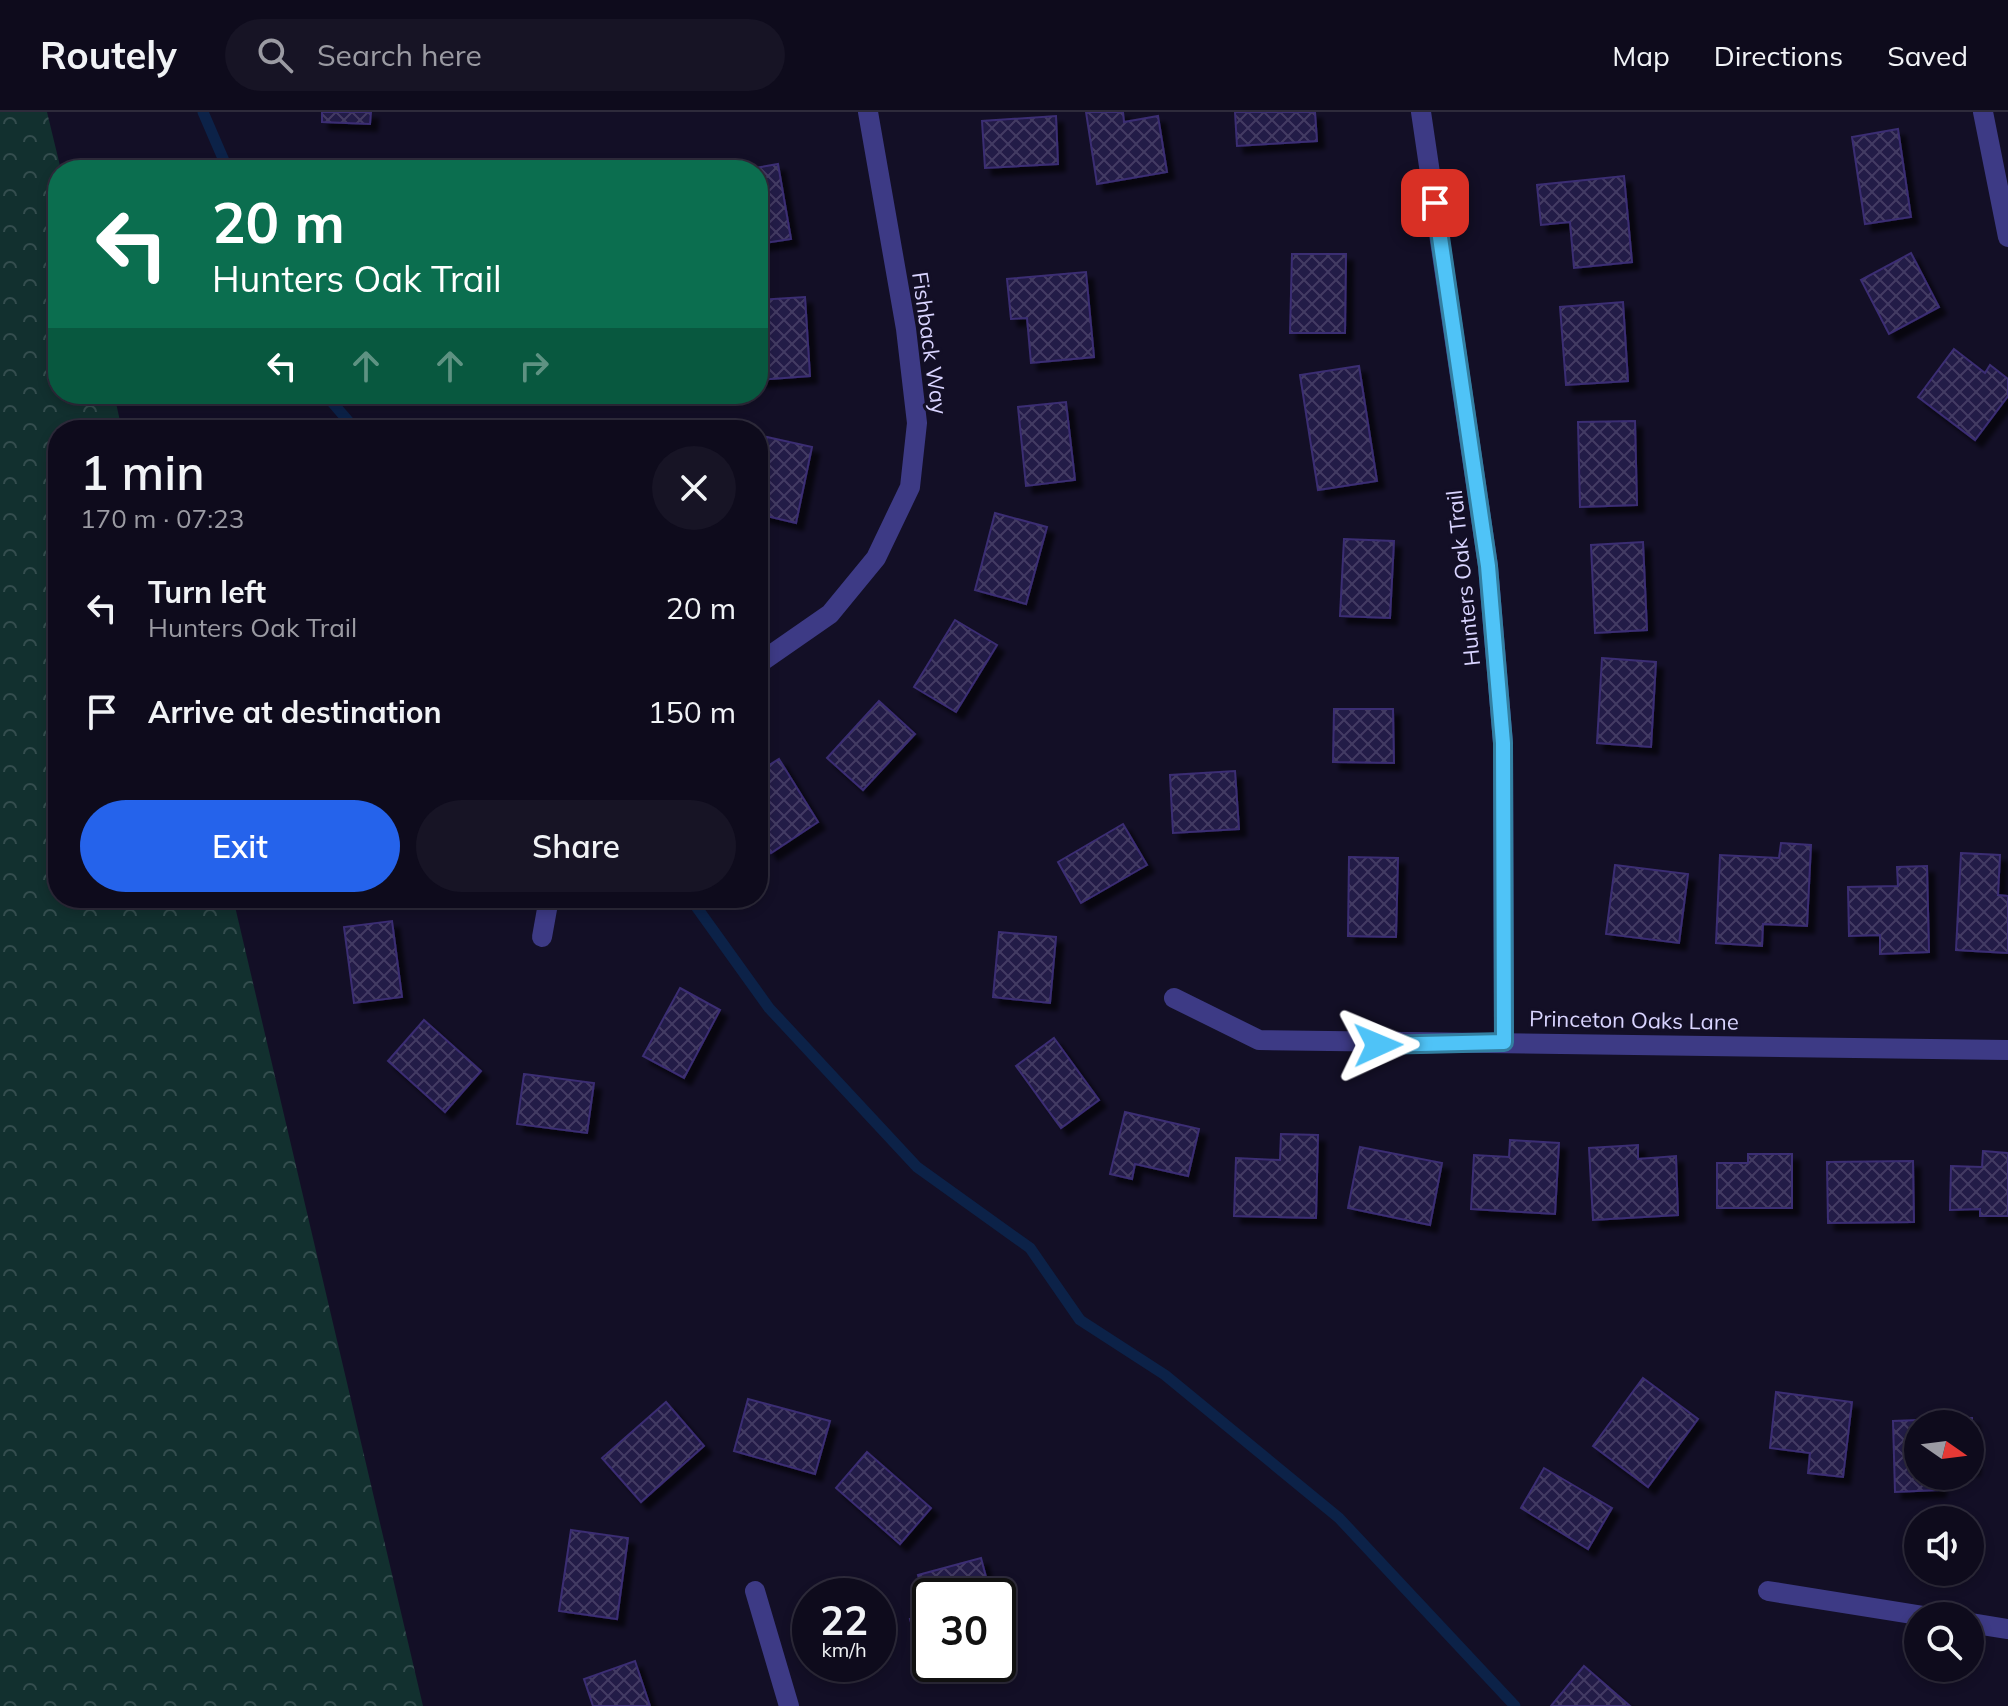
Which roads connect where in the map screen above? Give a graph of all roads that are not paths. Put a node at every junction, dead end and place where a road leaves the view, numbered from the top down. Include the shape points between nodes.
1 (868, 112) edge
2 (1421, 112) edge
3 (1983, 112) edge
4 (2008, 237) edge
5 (768, 657) edge
6 (547, 908) edge
7 (542, 937) dead end
8 (1174, 998) dead end
9 (1504, 1042) junction
10 (2008, 1050) edge
11 (755, 1591) dead end
12 (1768, 1591) dead end
13 (1904, 1613) edge
14 (1984, 1625) edge
15 (2008, 1629) edge
16 (789, 1706) edge

1 - 5 street, Fishback Way via 917,423 910,487 876,558 830,614
2 - 9 street, Hunters Oak Trail via 1489,580 1503,743
3 - 4 street
6 - 7 street
8 - 9 street, Princeton Oaks Lane via 1259,1040 1378,1045
9 - 10 street, Princeton Oaks Lane
11 - 16 street
12 - 13 street
14 - 15 street

